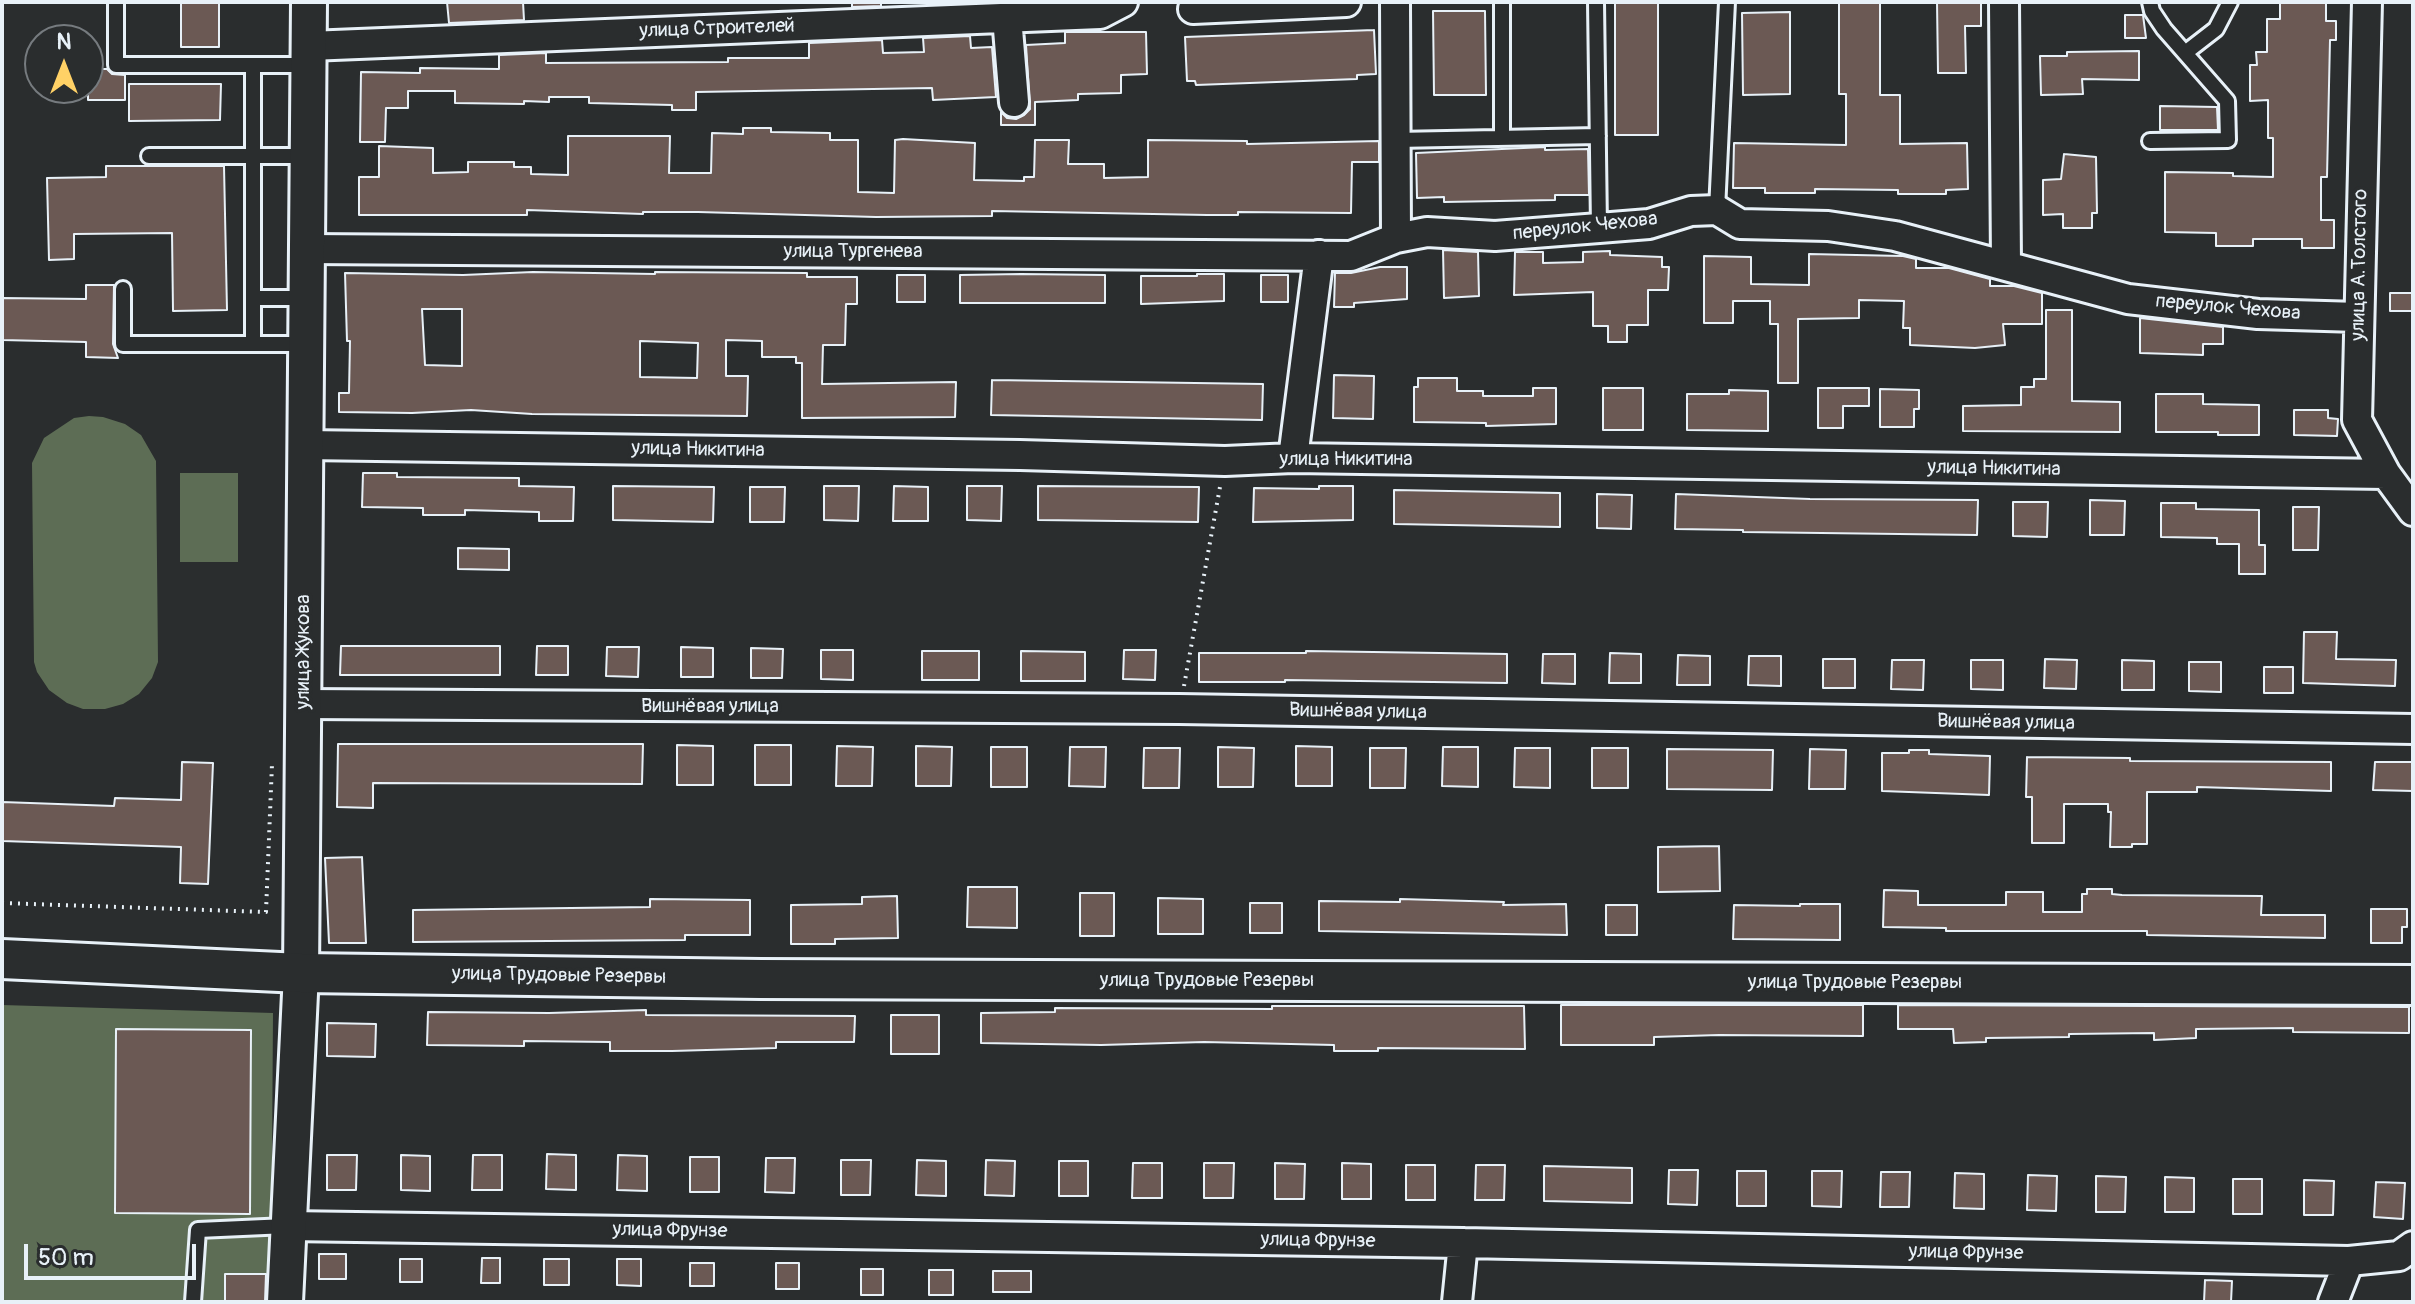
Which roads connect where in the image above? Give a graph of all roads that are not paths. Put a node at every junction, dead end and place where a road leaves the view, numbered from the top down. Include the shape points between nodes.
1 (309, 2) edge
2 (1123, 2) edge
3 (1346, 2) edge
4 (1395, 2) edge
5 (1502, 2) edge
6 (1596, 2) edge
7 (1727, 2) edge
8 (2004, 2) edge
9 (2150, 2) edge
10 (2230, 2) edge
11 (2367, 2) edge
12 (116, 4) dead end
13 (1193, 9) dead end
14 (1015, 12) edge
15 (2185, 53) junction
16 (308, 56) junction
17 (253, 65) junction
18 (1014, 102) dead end
19 (1502, 136) junction
20 (1598, 136) junction
21 (1396, 140) junction
22 (2150, 141) dead end
23 (149, 156) dead end
24 (253, 156) junction
25 (307, 156) junction
26 (1717, 210) junction
27 (1599, 228) junction
28 (1396, 238) junction
29 (306, 249) junction
30 (1319, 255) junction
31 (2006, 264) junction
32 (123, 289) dead end
33 (253, 298) junction
34 (306, 298) junction
35 (2358, 317) junction
36 (253, 344) junction
37 (306, 344) junction
38 (305, 445) junction
39 (1293, 458) junction
40 (2386, 474) junction
41 (2413, 511) edge
42 (303, 704) junction
43 (2413, 729) edge
44 (2, 959) edge
45 (301, 973) junction
46 (2413, 985) edge
47 (287, 1226) junction
48 (1463, 1243) junction
49 (2413, 1246) edge
50 (2349, 1261) junction
51 (193, 1302) edge
52 (285, 1302) edge
53 (1457, 1302) edge
54 (2333, 1302) edge

1 - 16 street, улица Жукова
2 - 14 street, улица Строителей via 1100,14
3 - 13 street
4 - 21 street
5 - 19 lane
6 - 20 lane
7 - 26 lane
8 - 31 street
9 - 15 lane
10 - 15 lane via 2216,29
11 - 35 street, улица А.Толстого
12 - 17 lane via 116,65
14 - 16 street, улица Строителей
14 - 18 street
15 - 22 lane via 2227,101 2228,140
16 - 17 lane
16 - 25 street, улица Жукова
17 - 24 lane
19 - 20 lane
19 - 21 lane
20 - 27 lane
21 - 28 street
23 - 24 lane
24 - 25 lane
24 - 33 lane
25 - 29 street, улица Жукова
26 - 27 street, переулок Чехова
26 - 31 street, переулок Чехова via 1740,224 1828,226 1895,236
27 - 28 street, переулок Чехова via 1495,236 1427,232
28 - 30 street, улица Тургенева via 1351,256
29 - 30 street, улица Тургенева
29 - 34 street, улица Жукова
30 - 39 street
31 - 35 street, переулок Чехова via 2128,299 2258,314
32 - 36 lane via 123,344
33 - 34 lane
33 - 36 lane
34 - 37 street, улица Жукова
35 - 40 street, улица А.Толстого via 2357,420
36 - 37 lane
37 - 38 street, улица Жукова
38 - 39 street, улица Никитина
38 - 42 street, улица Жукова
39 - 40 street, улица Никитина
40 - 41 street, улица А.Толстого
42 - 43 street, Вишнёвая улица via 1179,709
42 - 45 street, улица Жукова
44 - 45 main road, улица Трудовые Резервы
45 - 46 main road, улица Трудовые Резервы
45 - 47 street, улица Жукова
47 - 48 street, улица Фрунзе
47 - 51 lane via 198,1230
47 - 52 street, улица Жукова
48 - 50 street, улица Фрунзе
48 - 53 street
49 - 50 street, улица Фрунзе via 2399,1256
50 - 54 street

